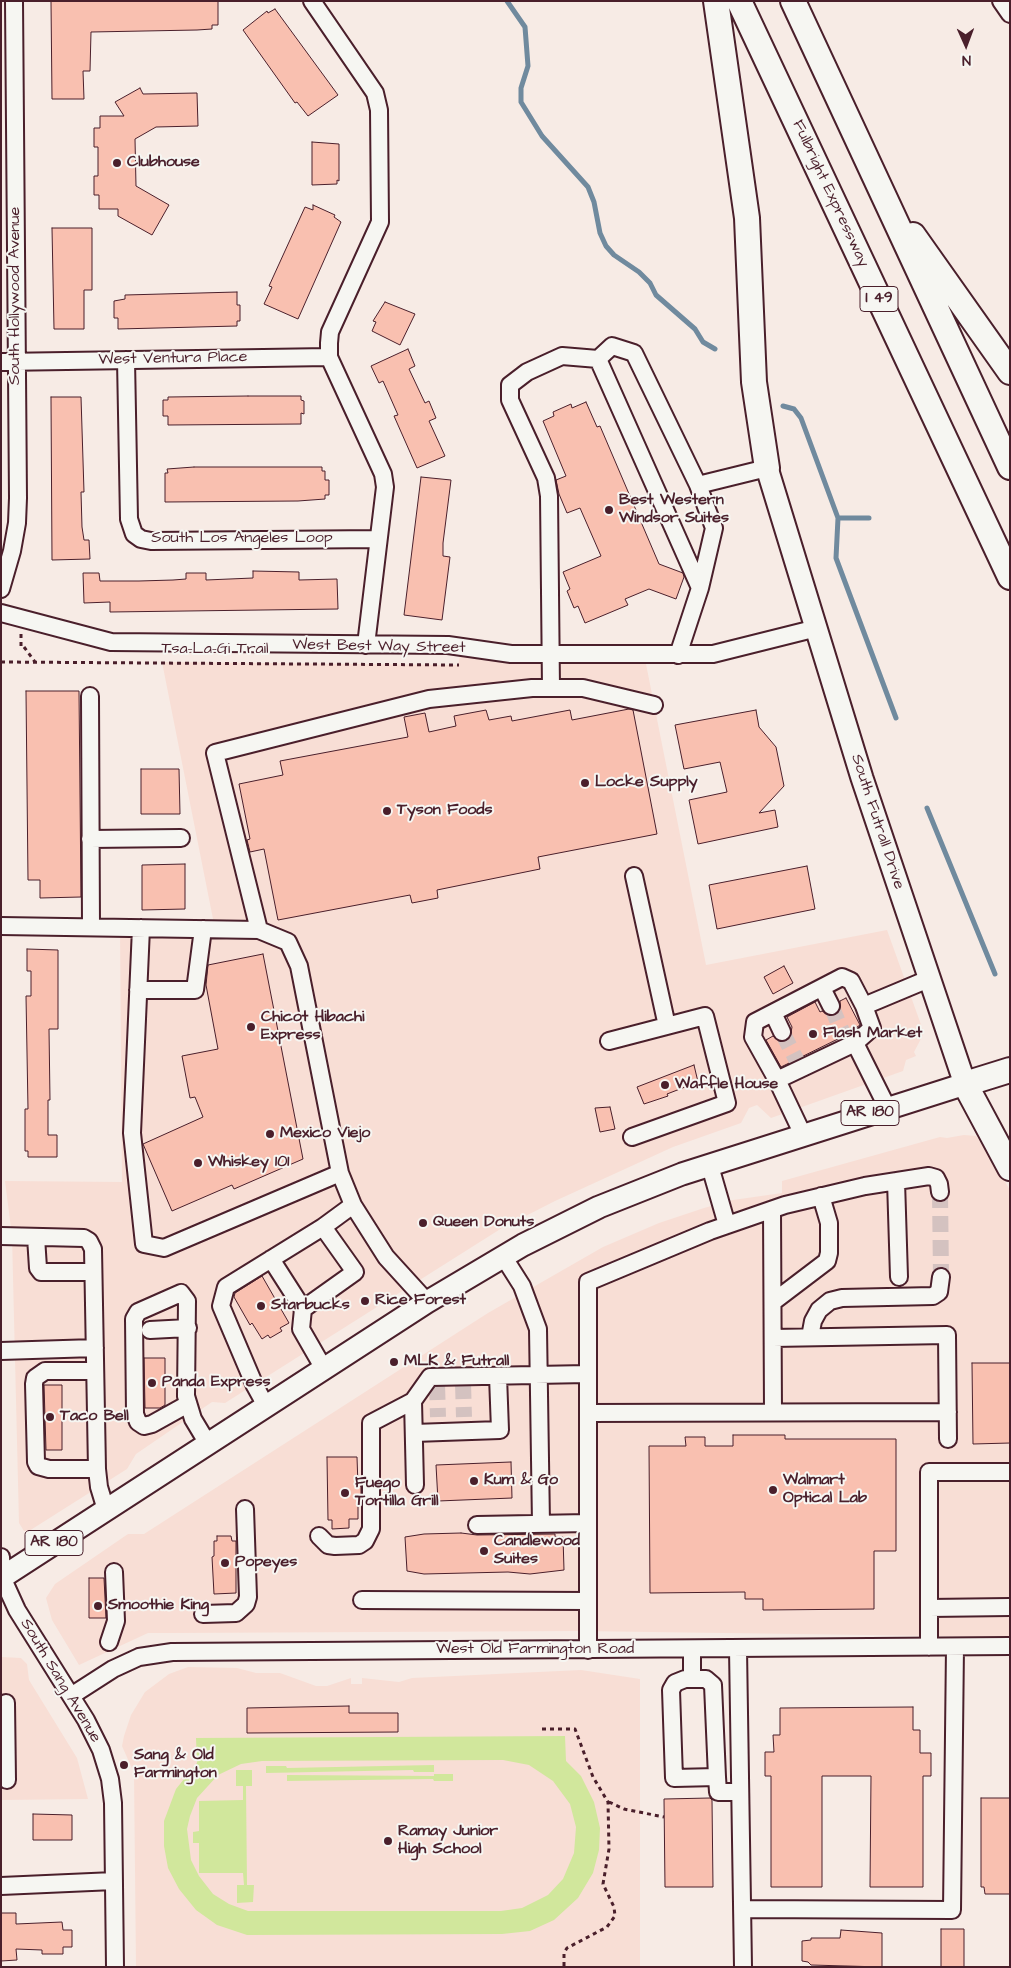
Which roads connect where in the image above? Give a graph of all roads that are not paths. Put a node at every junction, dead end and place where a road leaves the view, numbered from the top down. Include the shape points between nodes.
1 (14, 1) edge
2 (312, 1) edge
3 (716, 1) edge
4 (739, 1) edge
5 (794, 1) edge
6 (1001, 1) edge
7 (1010, 14) edge
8 (876, 183) junction
9 (329, 357) junction
10 (598, 359) junction
11 (126, 360) junction
12 (9, 362) edge
13 (1010, 372) edge
14 (1010, 466) edge
15 (767, 468) junction
16 (698, 485) junction
17 (378, 539) junction
18 (1010, 578) edge
19 (700, 588) junction
20 (1, 589) edge
21 (1, 613) edge
22 (817, 628) junction
23 (366, 645) junction
24 (550, 654) junction
25 (678, 655) junction
26 (551, 688) junction
27 (90, 696) dead end
28 (654, 705) dead end
29 (180, 838) dead end
30 (90, 839) junction
31 (634, 876) dead end
32 (1, 926) edge
33 (91, 927) junction
34 (141, 928) junction
35 (203, 929) junction
36 (259, 930) junction
37 (931, 978) junction
38 (822, 988) junction
39 (138, 990) junction
40 (831, 1006) tunnel mouth
41 (864, 1006) junction
42 (773, 1013) junction
43 (667, 1026) junction
44 (782, 1032) tunnel mouth
45 (609, 1041) dead end
46 (850, 1042) junction
47 (1010, 1070) edge
48 (777, 1080) junction
49 (965, 1084) junction
50 (888, 1107) junction
51 (632, 1137) dead end
52 (804, 1137) junction
53 (710, 1166) junction
54 (1010, 1168) edge
55 (340, 1173) junction
56 (896, 1181) junction
57 (940, 1192) tunnel mouth
58 (821, 1196) junction
59 (353, 1205) junction
60 (772, 1210) junction
61 (727, 1225) junction
62 (323, 1227) junction
63 (1, 1236) edge
64 (36, 1237) junction
65 (503, 1256) junction
66 (271, 1259) junction
67 (93, 1272) junction
68 (898, 1277) dead end
69 (941, 1277) tunnel mouth
70 (427, 1302) junction
71 (772, 1302) junction
72 (303, 1309) junction
73 (188, 1328) junction
74 (150, 1330) dead end
75 (810, 1337) junction
76 (773, 1338) junction
77 (94, 1348) junction
78 (1, 1351) edge
79 (324, 1369) junction
80 (95, 1371) junction
81 (587, 1374) junction
82 (539, 1375) junction
83 (498, 1376) junction
84 (413, 1401) junction
85 (188, 1404) junction
86 (266, 1406) junction
87 (773, 1412) junction
88 (948, 1412) junction
89 (588, 1413) junction
90 (414, 1432) junction
91 (948, 1439) dead end
92 (208, 1444) junction
93 (97, 1469) junction
94 (1010, 1472) edge
95 (415, 1485) dead end
96 (245, 1509) dead end
97 (106, 1510) junction
98 (588, 1523) junction
99 (541, 1524) junction
100 (477, 1525) dead end
101 (319, 1536) dead end
102 (2, 1571) edge
103 (114, 1572) dead end
104 (362, 1600) dead end
105 (588, 1601) junction
106 (1010, 1607) edge
107 (929, 1608) junction
108 (203, 1614) dead end
109 (109, 1642) dead end
110 (1010, 1646) edge
111 (929, 1647) junction
112 (954, 1647) junction
113 (738, 1648) junction
114 (692, 1649) junction
115 (588, 1650) junction
116 (692, 1679) junction
117 (70, 1696) junction
118 (6, 1703) dead end
119 (739, 1711) junction
120 (716, 1712) junction
121 (717, 1777) junction
122 (7, 1780) dead end
123 (740, 1792) junction
124 (114, 1881) junction
125 (1, 1886) edge
126 (742, 1909) junction
127 (115, 1967) edge
128 (743, 1967) edge

1 - 12 street, South Hollywood Avenue
2 - 9 street via 375,93 379,110 380,222 330,332
3 - 15 highway via 747,218 754,382
4 - 18 highway, Fulbright Expressway / I 49
5 - 8 highway
6 - 7 street
8 - 13 highway
8 - 14 highway
9 - 11 street, West Ventura Place
9 - 17 street via 383,474 385,487
10 - 16 street via 612,346 634,353
10 - 19 street
10 - 24 street via 562,356 527,372 510,385 510,400 546,478 549,496
11 - 12 street, West Ventura Place
11 - 17 street, South Los Angeles Loop via 128,519 134,534 141,539
12 - 20 street, South Hollywood Avenue via 17,523
15 - 16 street
15 - 22 main road, South Futrall Drive
16 - 19 street via 714,528
17 - 23 street
19 - 25 street
21 - 23 street, West Best Way Street via 111,642
22 - 25 street, West Best Way Street via 713,654
22 - 37 main road, South Futrall Drive via 862,778
23 - 24 street, West Best Way Street via 448,645 494,653
24 - 25 street, West Best Way Street
24 - 26 street
26 - 28 street via 583,688
26 - 36 street via 429,699 215,753
27 - 30 street
29 - 30 street
30 - 33 street
31 - 43 street
32 - 33 street
33 - 34 street
34 - 35 street
34 - 39 street
35 - 36 street
35 - 39 street via 195,990
36 - 55 street via 288,942 299,966
37 - 41 street
37 - 49 main road, South Futrall Drive
38 - 40 street
38 - 41 street via 842,977 851,981
38 - 42 street
39 - 55 street via 132,1133 144,1244 164,1248
41 - 46 street via 872,1028
42 - 44 street
42 - 48 street via 755,1022 753,1037
43 - 45 street
43 - 51 street via 705,1016 727,1103
46 - 48 street via 799,1065
46 - 50 street
47 - 49 highway
48 - 52 street
49 - 50 main road, AR 180
49 - 54 highway, South Futrall Drive
50 - 52 main road, AR 180
52 - 53 main road, AR 180
53 - 61 street
53 - 65 main road, AR 180 via 599,1207
55 - 59 street
56 - 57 street via 929,1176 936,1178
56 - 58 street
56 - 68 street
58 - 60 street
58 - 71 street via 829,1223 827,1261
59 - 62 street
59 - 70 street via 386,1257
60 - 61 street
60 - 71 street
61 - 81 street via 588,1282
62 - 66 street
62 - 72 street via 355,1272
63 - 64 street
64 - 67 street via 84,1238 89,1241 93,1249
64 - 67 street via 41,1272
65 - 70 main road, AR 180
65 - 82 street via 522,1286 538,1329
66 - 72 street
66 - 86 street via 226,1287 221,1306
67 - 77 street
69 - 75 street via 939,1292 934,1296 830,1301 819,1310
70 - 79 main road, AR 180
71 - 76 street
72 - 79 street via 301,1329
73 - 74 street
73 - 85 street
73 - 85 street via 188,1301 180,1294 138,1312 134,1319 135,1414 138,1422 144,1426 152,1424
75 - 76 street
75 - 88 street via 947,1335
76 - 87 street
77 - 78 street
77 - 80 street
79 - 86 main road, AR 180
80 - 93 street
80 - 93 street via 44,1371 35,1378 34,1384 38,1466
81 - 82 street
81 - 89 street
82 - 83 street
82 - 99 street
83 - 84 street via 437,1381 430,1377
83 - 90 street via 500,1430 464,1424 438,1425
84 - 90 street
84 - 101 street via 371,1423 370,1535 353,1546 328,1545
85 - 92 street
86 - 92 main road, AR 180
87 - 88 street
87 - 89 street
88 - 91 street
89 - 98 street
90 - 95 street
92 - 97 main road, AR 180
93 - 97 street
94 - 107 street via 929,1472
96 - 108 street via 246,1604 236,1613
97 - 102 main road, AR 180
98 - 99 street
98 - 105 street
99 - 100 street
102 - 117 street, South Sang Avenue via 17,1610
103 - 109 street via 116,1621
104 - 105 street
105 - 115 street
106 - 107 street
107 - 111 street
110 - 112 street, West Old Farmington Road
111 - 112 street, West Old Farmington Road
111 - 113 street, West Old Farmington Road
112 - 126 street via 952,1910
113 - 114 street, West Old Farmington Road
113 - 119 street
114 - 115 street, West Old Farmington Road
114 - 116 street
115 - 117 street, West Old Farmington Road via 172,1652 139,1657
116 - 120 street via 706,1679 713,1685
116 - 121 street via 675,1683 671,1690 674,1778
117 - 124 street, South Sang Avenue via 101,1750 110,1779
118 - 122 street
119 - 120 street
119 - 123 street
120 - 121 street
121 - 123 street via 718,1792
123 - 126 street
124 - 125 street
124 - 127 street, South Sang Avenue
126 - 128 street

